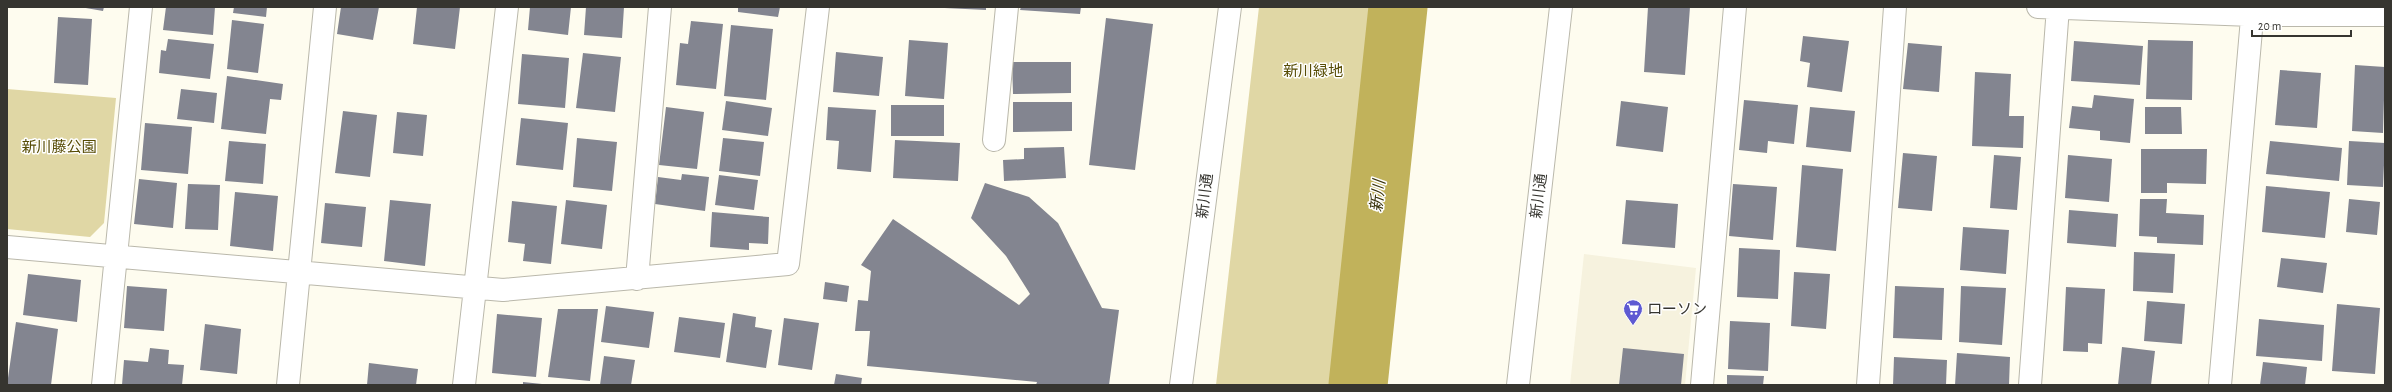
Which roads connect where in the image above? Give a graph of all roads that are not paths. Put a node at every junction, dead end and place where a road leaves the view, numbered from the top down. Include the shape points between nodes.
1 (141, 7) edge
2 (325, 7) edge
3 (507, 7) edge
4 (660, 7) edge
5 (818, 7) edge
6 (1007, 7) edge
7 (1230, 7) edge
8 (1561, 7) edge
9 (1735, 7) edge
10 (1895, 7) edge
11 (2038, 7) edge
12 (2058, 7) edge
13 (2252, 11) edge
14 (2385, 15) edge
15 (994, 140) dead end
16 (7, 247) edge
17 (115, 258) junction
18 (299, 272) junction
19 (637, 279) junction
20 (474, 288) junction
21 (103, 385) edge
22 (288, 385) edge
23 (464, 385) edge
24 (1181, 385) edge
25 (1518, 385) edge
26 (1702, 385) edge
27 (1868, 385) edge
28 (2030, 385) edge
29 (2220, 385) edge

1 - 17 street
2 - 18 street
3 - 20 street
4 - 19 street
5 - 19 street via 788,264
6 - 15 street
7 - 24 street, 新川通
8 - 25 street, 新川通
9 - 26 street
10 - 27 street
11 - 12 street
12 - 13 street
12 - 28 street
13 - 14 street
13 - 29 street
16 - 17 street
17 - 18 street
17 - 21 street
18 - 20 street
18 - 22 street
19 - 20 street via 503,290
20 - 23 street

